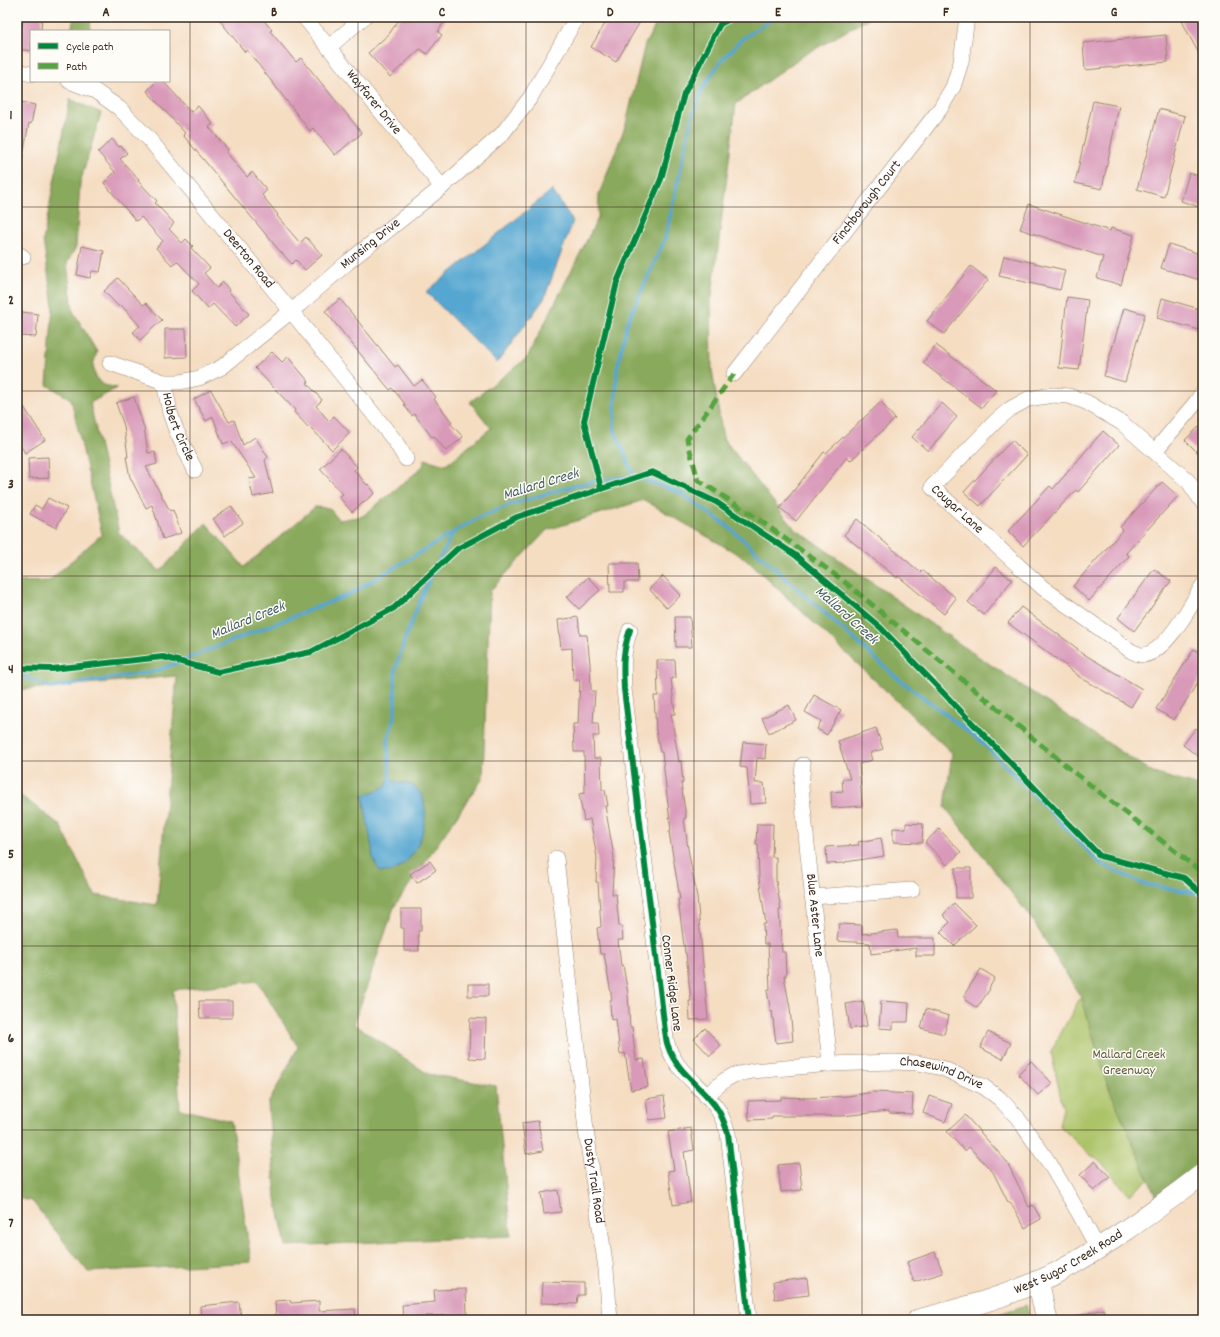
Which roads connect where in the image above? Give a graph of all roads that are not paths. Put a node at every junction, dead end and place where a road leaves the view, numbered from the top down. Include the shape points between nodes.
1 (304, 17) edge
2 (364, 17) edge
3 (577, 17) edge
4 (967, 17) edge
5 (329, 48) junction
6 (17, 71) edge
7 (30, 74) edge
8 (72, 82) edge
9 (442, 187) junction
10 (291, 311) junction
11 (110, 363) dead end
12 (734, 374) dead end
13 (164, 382) junction
14 (1203, 391) edge
15 (1155, 451) junction
16 (406, 459) dead end
17 (195, 470) dead end
18 (1203, 503) edge
19 (1203, 585) edge
20 (630, 630) dead end
21 (803, 765) dead end
22 (556, 858) dead end
23 (912, 890) dead end
24 (812, 897) junction
25 (830, 1064) junction
26 (706, 1096) junction
27 (1203, 1174) edge
28 (1098, 1249) junction
29 (1038, 1281) junction
30 (610, 1320) edge
31 (749, 1320) edge
32 (918, 1320) edge
33 (1046, 1320) edge

1 - 5 street, Wayfarer Drive
2 - 5 street
3 - 9 street, Munsing Drive via 530,98 502,134
4 - 12 street, Finchborough Court via 961,62 953,87 940,109
5 - 9 street, Wayfarer Drive
6 - 7 street
8 - 10 street, Deerton Road via 95,91 119,108 149,139
9 - 10 street, Munsing Drive
10 - 13 street, Munsing Drive via 222,367 199,378
10 - 16 street, Deerton Road via 395,441
11 - 13 street, Munsing Drive
13 - 17 street, Holbert Circle via 170,413
14 - 15 street
15 - 18 street, Cougar Lane via 1188,481
15 - 19 street, Cougar Lane via 1122,423 1086,402 1069,396 1040,396 1028,399 996,421 932,487 1043,588 1131,651 1142,655 1162,646
20 - 26 street, Conner Ridge Lane via 623,661 624,689 665,1031 668,1047 678,1065
21 - 24 street, Blue Aster Lane via 801,787
22 - 30 street, Dusty Trail Road
23 - 24 street
24 - 25 street, Blue Aster Lane
25 - 26 street, Chasewind Drive via 734,1075
25 - 28 street, Chasewind Drive via 918,1063 942,1068 984,1087 999,1098 1033,1138
26 - 31 street, Conner Ridge Lane via 718,1109 728,1134
27 - 28 main road, West Sugar Creek Road
28 - 29 main road, West Sugar Creek Road
29 - 32 main road, West Sugar Creek Road via 992,1299
29 - 33 main road

